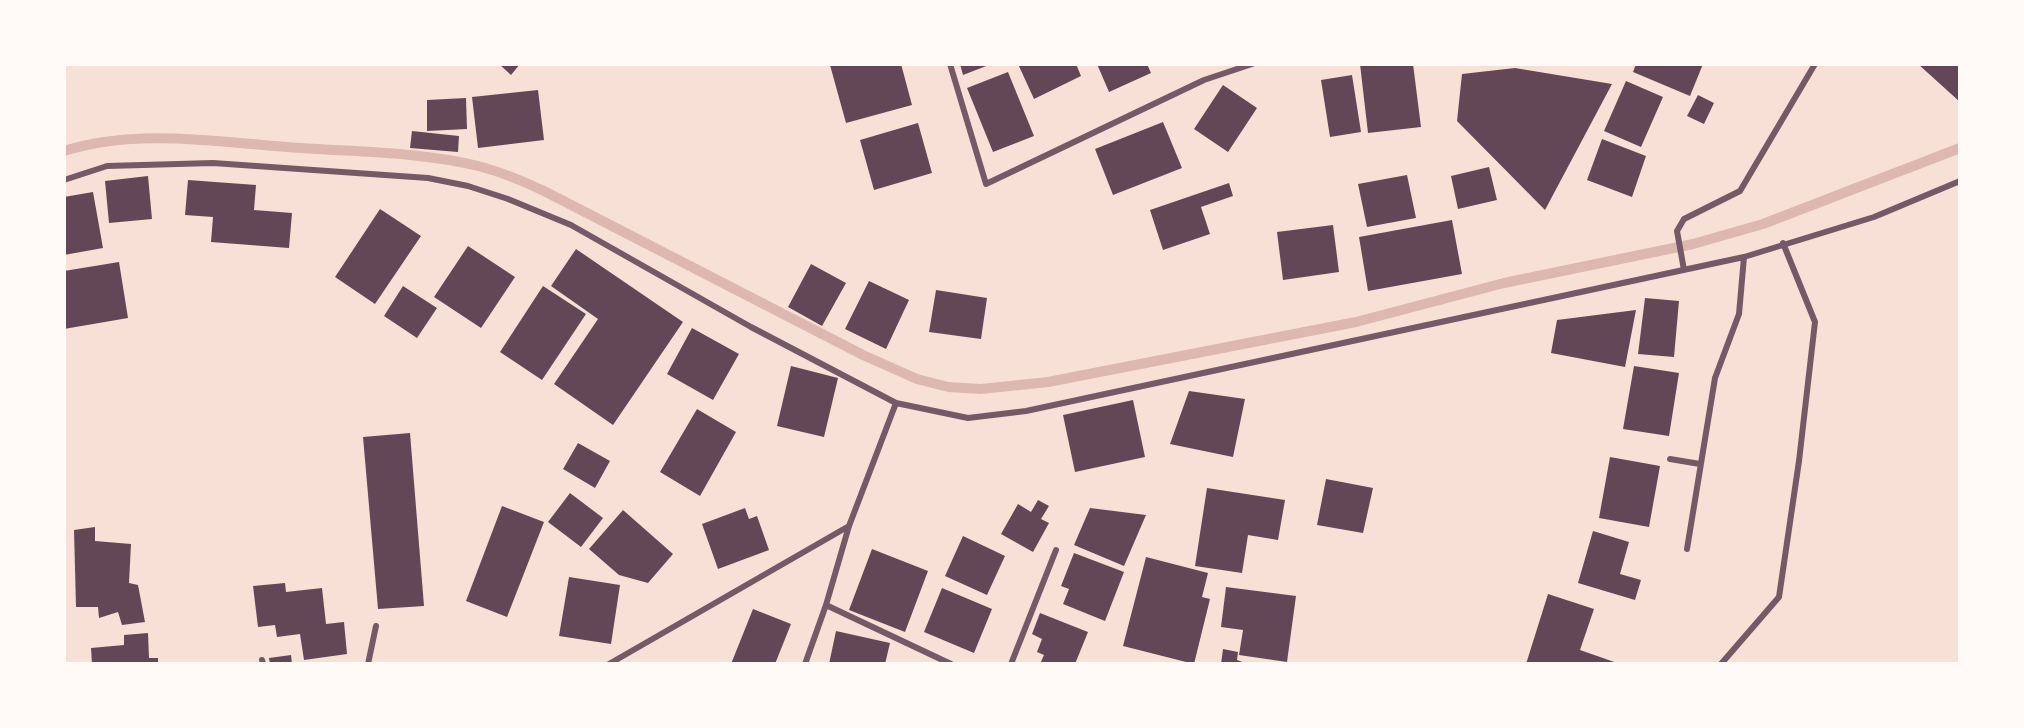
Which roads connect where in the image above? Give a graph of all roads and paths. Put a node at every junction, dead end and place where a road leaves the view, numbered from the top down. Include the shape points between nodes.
1 (950, 64) edge
2 (1252, 64) edge
3 (1815, 64) edge
4 (64, 180) edge
5 (1959, 181) edge
6 (1784, 243) junction
7 (1744, 257) junction
8 (1684, 270) junction
9 (896, 403) junction
10 (1670, 459) dead end
11 (1700, 464) junction
12 (849, 526) junction
13 (1687, 549) dead end
14 (1056, 550) dead end
15 (826, 605) junction
16 (376, 626) dead end
17 (368, 663) edge
18 (609, 663) edge
19 (805, 663) edge
20 (951, 663) edge
21 (1011, 663) edge
22 (1720, 663) edge

1 - 2 street via 986,183 1204,80
3 - 8 street via 1740,190 1684,219 1677,231
4 - 9 street via 107,166 213,163 428,178 468,186 571,225
5 - 6 street via 1874,217
6 - 7 street
6 - 22 street via 1815,322 1779,597
7 - 8 street
7 - 11 street via 1739,314 1715,378
8 - 9 street via 1026,411 968,418
9 - 12 street
10 - 11 street
11 - 13 street
12 - 15 street
12 - 18 street
14 - 21 street
15 - 19 street
15 - 20 street
16 - 17 street

